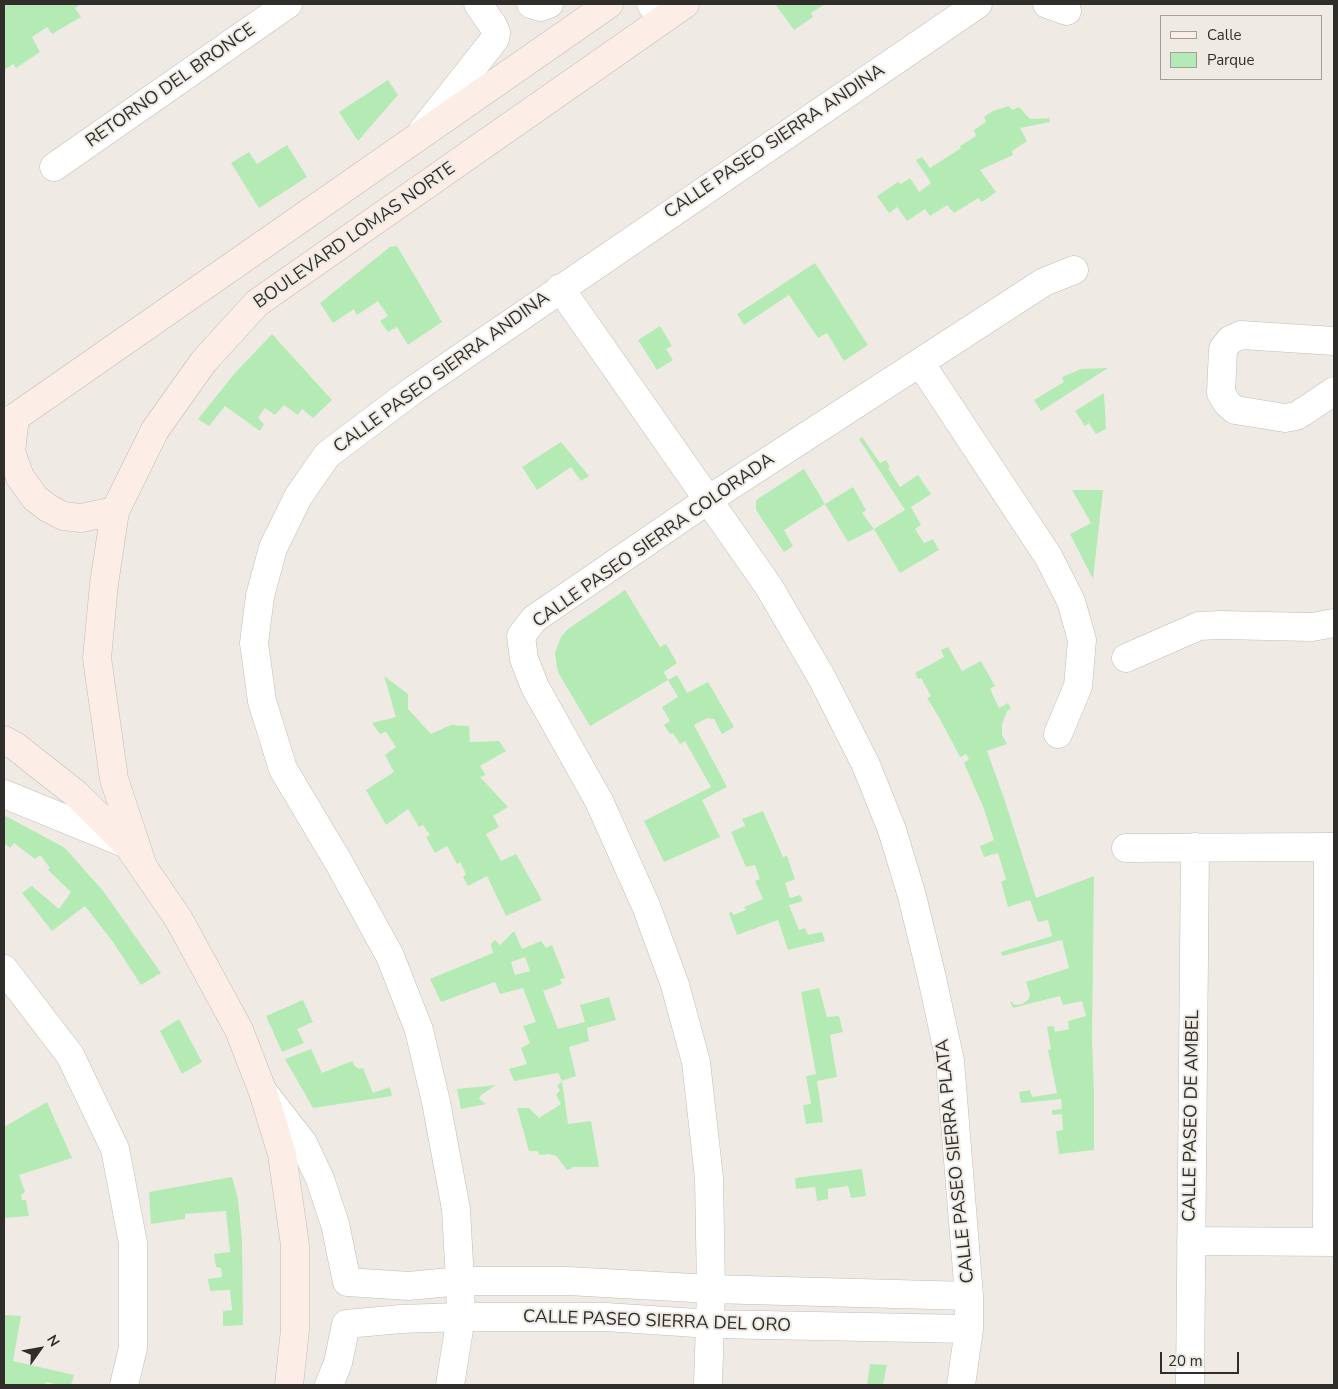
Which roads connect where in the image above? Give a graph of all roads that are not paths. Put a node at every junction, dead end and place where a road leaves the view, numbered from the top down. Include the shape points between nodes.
1 (288, 4) edge
2 (478, 4) edge
3 (609, 4) edge
4 (685, 4) edge
5 (978, 4) edge
6 (657, 12) edge
7 (417, 138) junction
8 (54, 168) dead end
9 (1074, 270) dead end
10 (560, 288) junction
11 (1334, 341) edge
12 (920, 364) junction
13 (1334, 390) edge
14 (9, 421) edge
15 (708, 500) junction
16 (116, 511) junction
17 (1334, 623) edge
18 (1126, 658) dead end
19 (1058, 734) dead end
20 (4, 740) edge
21 (4, 794) edge
22 (127, 844) junction
23 (1194, 847) junction
24 (1331, 847) edge
25 (1126, 848) dead end
26 (143, 867) junction
27 (4, 969) edge
28 (263, 1092) junction
29 (1191, 1240) junction
30 (1331, 1242) edge
31 (460, 1281) junction
32 (711, 1289) junction
33 (969, 1296) junction
34 (461, 1317) junction
35 (711, 1324) junction
36 (968, 1329) junction
37 (124, 1385) edge
38 (289, 1385) edge
39 (329, 1385) edge
40 (450, 1385) edge
41 (708, 1385) edge
42 (961, 1385) edge
43 (1190, 1385) edge

1 - 8 street, RETORNO DEL BRONCE
2 - 7 street via 496,32 495,39
3 - 7 street
4 - 6 street, BOULEVARD LOMAS NORTE
5 - 10 street, CALLE PASEO SIERRA ANDINA
6 - 16 street, BOULEVARD LOMAS NORTE via 257,303 204,361 155,430
7 - 14 street
9 - 12 street, CALLE PASEO SIERRA COLORADA via 1044,282
10 - 15 street, CALLE PASEO SIERRA PLATA
10 - 31 street, CALLE PASEO SIERRA ANDINA via 412,391 327,455 298,497 274,548 260,596 254,644 262,701 283,769 390,956 419,1030 456,1210
11 - 13 street via 1241,335 1230,340 1223,349 1221,393 1235,410 1285,418 1296,416
12 - 15 street, CALLE PASEO SIERRA COLORADA
12 - 19 street via 1048,556 1071,601 1082,640 1078,686
14 - 16 street via 11,452 20,477 35,498 63,516 81,518
15 - 32 street, CALLE PASEO SIERRA COLORADA via 534,619 521,636 524,660 535,687 598,801 646,906 675,985 696,1062 708,1178
15 - 33 street, CALLE PASEO SIERRA PLATA via 769,587 822,678 866,765 892,830 912,896 950,1062
16 - 26 street, BOULEVARD LOMAS NORTE via 104,584 97,658 114,778
17 - 18 street via 1312,627 1199,626
20 - 22 street via 76,794
21 - 22 street
22 - 26 street
23 - 24 street
23 - 25 street
23 - 29 street, CALLE PASEO DE AMBEL
24 - 30 street
26 - 28 street via 178,918 213,980 239,1030
27 - 37 street via 70,1055 114,1149 133,1243 133,1348
28 - 31 street, CALLE PASEO SIERRA DEL ORO via 302,1143 320,1179 335,1224 347,1282 409,1286
28 - 38 street via 282,1154 295,1245 295,1330
29 - 30 street
29 - 43 street, CALLE PASEO DE AMBEL
31 - 32 street, CALLE PASEO SIERRA DEL ORO via 568,1281
31 - 34 street, CALLE PASEO SIERRA ANDINA
32 - 33 street, CALLE PASEO SIERRA DEL ORO
32 - 35 street, CALLE PASEO SIERRA COLORADA
33 - 36 street, CALLE PASEO SIERRA PLATA
34 - 35 street, CALLE PASEO SIERRA DEL ORO via 606,1317
34 - 39 street, CALLE PASEO SIERRA DEL ORO via 346,1324 338,1363
34 - 40 street, CALLE PASEO SIERRA ANDINA
35 - 36 street, CALLE PASEO SIERRA DEL ORO
35 - 41 street, CALLE PASEO SIERRA COLORADA
36 - 42 street, CALLE PASEO SIERRA PLATA

